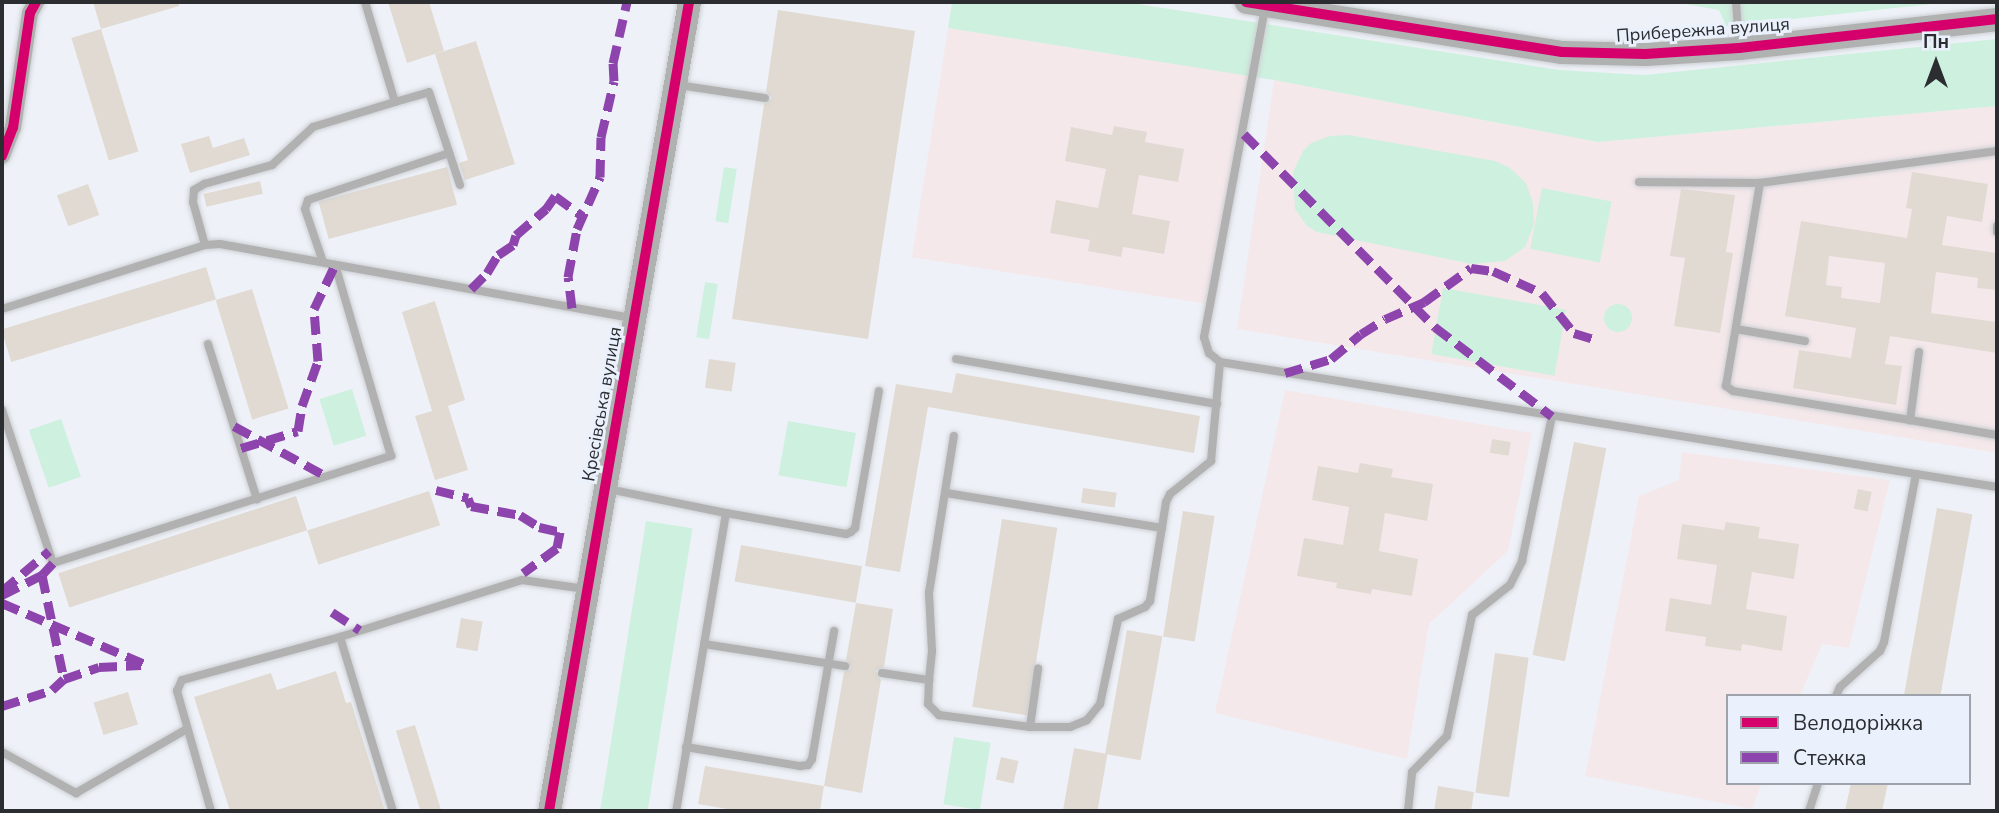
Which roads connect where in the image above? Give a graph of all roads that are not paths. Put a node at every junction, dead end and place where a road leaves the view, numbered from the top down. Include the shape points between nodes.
1 (36, 2) edge
2 (365, 2) edge
3 (690, 2) edge
4 (1737, 2) edge
5 (1256, 3) edge
6 (1997, 19) edge
7 (1739, 48) junction
8 (675, 85) junction
9 (765, 97) dead end
10 (395, 102) junction
11 (1997, 151) edge
12 (449, 153) junction
13 (2, 156) edge
14 (1639, 182) dead end
15 (1760, 183) junction
16 (460, 185) dead end
17 (1997, 226) edge
18 (1997, 232) edge
19 (205, 244) junction
20 (323, 262) junction
21 (335, 265) junction
22 (2, 309) edge
23 (634, 319) junction
24 (1736, 328) junction
25 (1805, 341) dead end
26 (208, 344) dead end
27 (1919, 352) dead end
28 (956, 359) dead end
29 (1220, 362) junction
30 (879, 391) dead end
31 (1217, 404) junction
32 (2, 410) edge
33 (1552, 416) junction
34 (1910, 421) junction
35 (1997, 435) edge
36 (954, 436) dead end
37 (1916, 474) junction
38 (1997, 487) edge
39 (605, 489) junction
40 (946, 493) junction
41 (257, 499) junction
42 (726, 513) junction
43 (1162, 528) junction
44 (588, 589) junction
45 (834, 631) dead end
46 (340, 637) junction
47 (704, 644) junction
48 (828, 663) junction
49 (845, 666) dead end
50 (1038, 669) dead end
51 (883, 673) dead end
52 (929, 680) junction
53 (1837, 694) edge
54 (1030, 727) junction
55 (187, 729) junction
56 (686, 747) junction
57 (2, 752) edge
58 (1817, 785) edge
59 (211, 811) edge
60 (393, 811) edge
61 (549, 811) edge
62 (676, 811) edge
63 (1408, 811) edge
64 (1809, 811) edge

1 - 13 street via 30,13 13,128
2 - 10 lane
3 - 8 street, Кресівська вулиця
4 - 7 lane
5 - 7 street, Прибережна вулиця via 1562,52 1645,54
5 - 29 lane via 1204,337 1209,353
6 - 7 street, Прибережна вулиця
8 - 9 lane
8 - 23 street, Кресівська вулиця
10 - 12 lane via 429,92
10 - 19 lane via 313,127 272,166 194,190
11 - 15 lane
12 - 16 lane
12 - 20 lane via 308,200 305,209
14 - 15 lane
15 - 24 lane
17 - 18 lane
19 - 20 lane via 237,245
19 - 22 lane
20 - 21 lane
21 - 23 lane
21 - 41 lane via 391,456
23 - 39 street, Кресівська вулиця
24 - 25 lane
24 - 34 lane via 1726,377 1726,386 1733,391
26 - 41 lane
27 - 34 lane
28 - 31 lane
29 - 31 lane
29 - 33 lane
30 - 42 lane via 851,532
31 - 43 lane via 1211,461 1170,494
32 - 41 lane via 53,564
33 - 37 lane
33 - 63 lane via 1522,561 1510,585 1472,615 1447,736 1412,772
34 - 35 lane
36 - 40 lane
37 - 38 lane
37 - 53 lane via 1884,642
39 - 42 lane
39 - 44 street, Кресівська вулиця
40 - 43 lane
40 - 52 lane via 929,593
42 - 47 lane
43 - 54 lane via 1150,601 1118,620 1100,704 1087,720 1070,727
44 - 46 lane via 522,580
44 - 61 street, Кресівська вулиця
45 - 48 lane
46 - 55 lane via 182,680 177,691
46 - 60 lane
47 - 48 lane
47 - 56 lane
48 - 49 lane
48 - 56 lane via 808,765
50 - 54 lane
51 - 52 lane
52 - 54 lane via 928,704 939,715
55 - 57 lane via 76,793
55 - 59 lane
56 - 62 lane
58 - 64 lane

